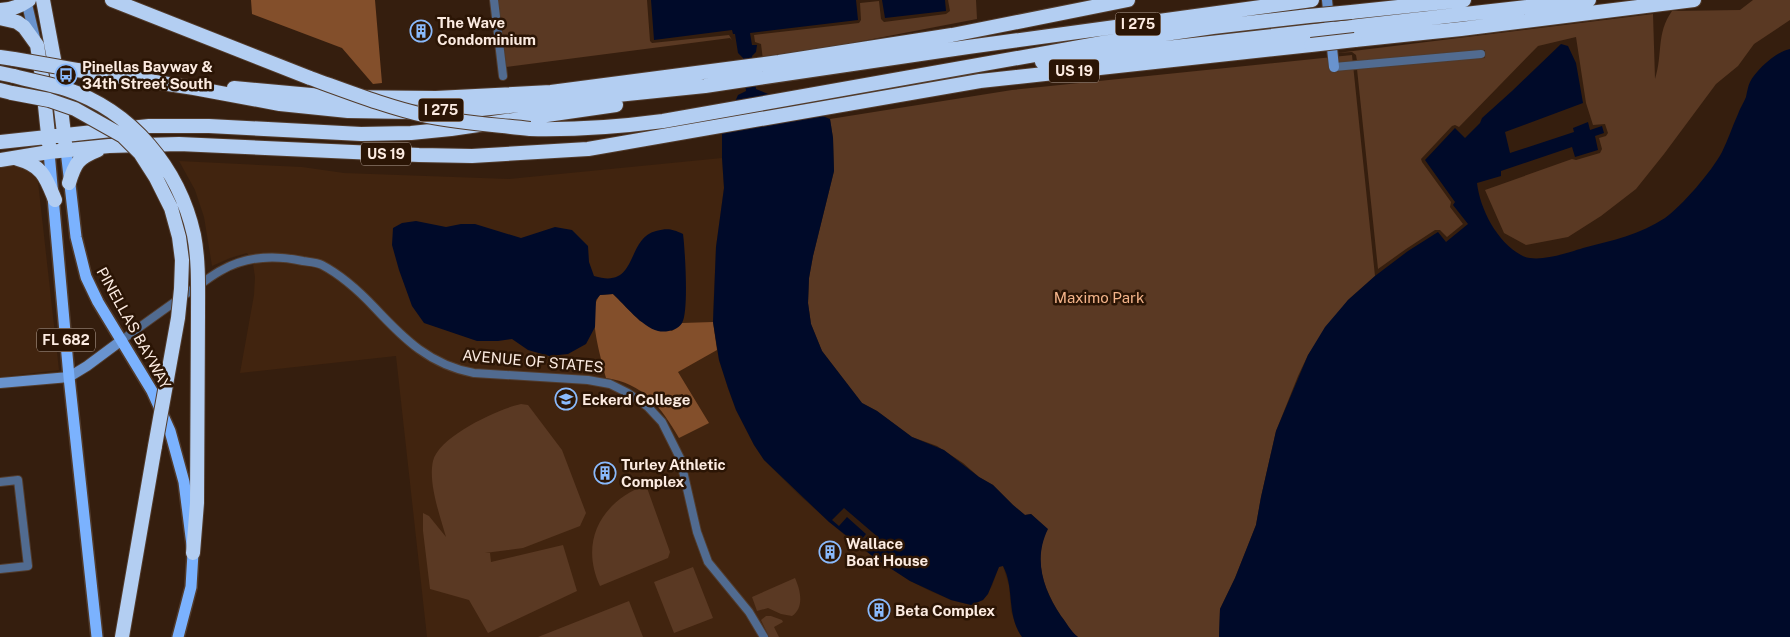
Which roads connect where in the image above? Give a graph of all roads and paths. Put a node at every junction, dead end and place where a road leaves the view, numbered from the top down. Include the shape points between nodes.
1 (43, 0) edge
2 (112, 0) edge
3 (494, 0) edge
4 (1128, 0) edge
5 (1307, 0) edge
6 (1312, 0) edge
7 (1327, 0) edge
8 (1464, 0) edge
9 (1589, 0) edge
10 (1694, 0) edge
11 (27, 1) edge
12 (0, 10) edge
13 (0, 18) edge
14 (1330, 29) junction
15 (36, 45) junction
16 (1481, 54) dead end
17 (0, 57) edge
18 (1002, 61) junction
19 (1334, 67) joint
20 (780, 69) junction
21 (0, 73) edge
22 (503, 76) dead end
23 (704, 79) junction
24 (194, 88) junction
25 (689, 88) junction
26 (6, 92) edge
27 (704, 122) junction
28 (64, 134) junction
29 (48, 136) junction
30 (0, 142) edge
31 (109, 146) junction
32 (66, 150) junction
33 (50, 152) junction
34 (14, 159) junction
35 (0, 160) edge
36 (69, 183) junction
37 (55, 200) junction
38 (122, 340) junction
39 (69, 377) junction
40 (0, 383) edge
41 (0, 482) edge
42 (193, 552) junction
43 (0, 569) edge
44 (97, 637) edge
45 (122, 637) edge
46 (178, 637) edge
47 (764, 637) edge

1 - 28 highway, PINELLAS BAYWAY
2 - 27 highway, I 275, bridge via 310,78 427,116 466,123 564,130
3 - 22 street
4 - 20 highway
5 - 6 highway, I 275
5 - 20 highway, I 275 via 968,47
7 - 14 street
8 - 18 highway, I 275, bridge via 1213,27
9 - 14 highway
10 - 27 highway, US 19, bridge via 1461,29 980,81 837,106
11 - 12 highway via 8,10
11 - 15 street
13 - 15 highway via 24,27
14 - 18 highway via 1026,64
14 - 19 street
15 - 29 highway
16 - 19 street
17 - 24 highway, I 275, bridge
18 - 27 highway, I 275 via 834,91
20 - 23 highway, I 275
21 - 42 highway, bridge via 67,90 92,100 125,120 162,159 186,208 197,260 197,503
23 - 24 highway via 436,98 333,97 237,88
23 - 25 highway, I 275
24 - 25 highway, I 275 via 280,104 348,111 410,112 481,109
25 - 28 highway, US 19 via 662,98 411,133 149,126
26 - 45 highway, bridge via 49,100 75,109 123,136 140,153 156,178 171,208 179,237 182,260 178,318
27 - 31 highway, US 19 via 588,149 490,155 419,155 179,144
28 - 29 highway, US 19
28 - 32 highway, PINELLAS BAYWAY / FL 682
29 - 30 highway, US 19
29 - 33 highway, FL 682
31 - 32 highway, US 19
31 - 36 highway via 83,157 74,167
32 - 33 highway, US 19
32 - 36 main road, PINELLAS BAYWAY / FL 682
33 - 34 highway, US 19
33 - 37 main road, FL 682
34 - 35 highway, US 19
34 - 37 highway via 32,163 38,168
36 - 38 main road, PINELLAS BAYWAY / FL 682 via 84,271 98,302
37 - 39 main road, FL 682
38 - 39 street, AVENUE OF STATES
38 - 42 main road, PINELLAS BAYWAY / FL 682 via 152,391 170,431 184,482
38 - 47 street, AVENUE OF STATES via 222,270 254,259 284,257 320,264 334,273 419,350 456,370 610,384 648,407 662,422 680,458 708,562 752,616
39 - 40 street
39 - 44 main road, FL 682
41 - 43 street via 18,480 28,566
42 - 46 main road, PINELLAS BAYWAY / FL 682 via 191,587

